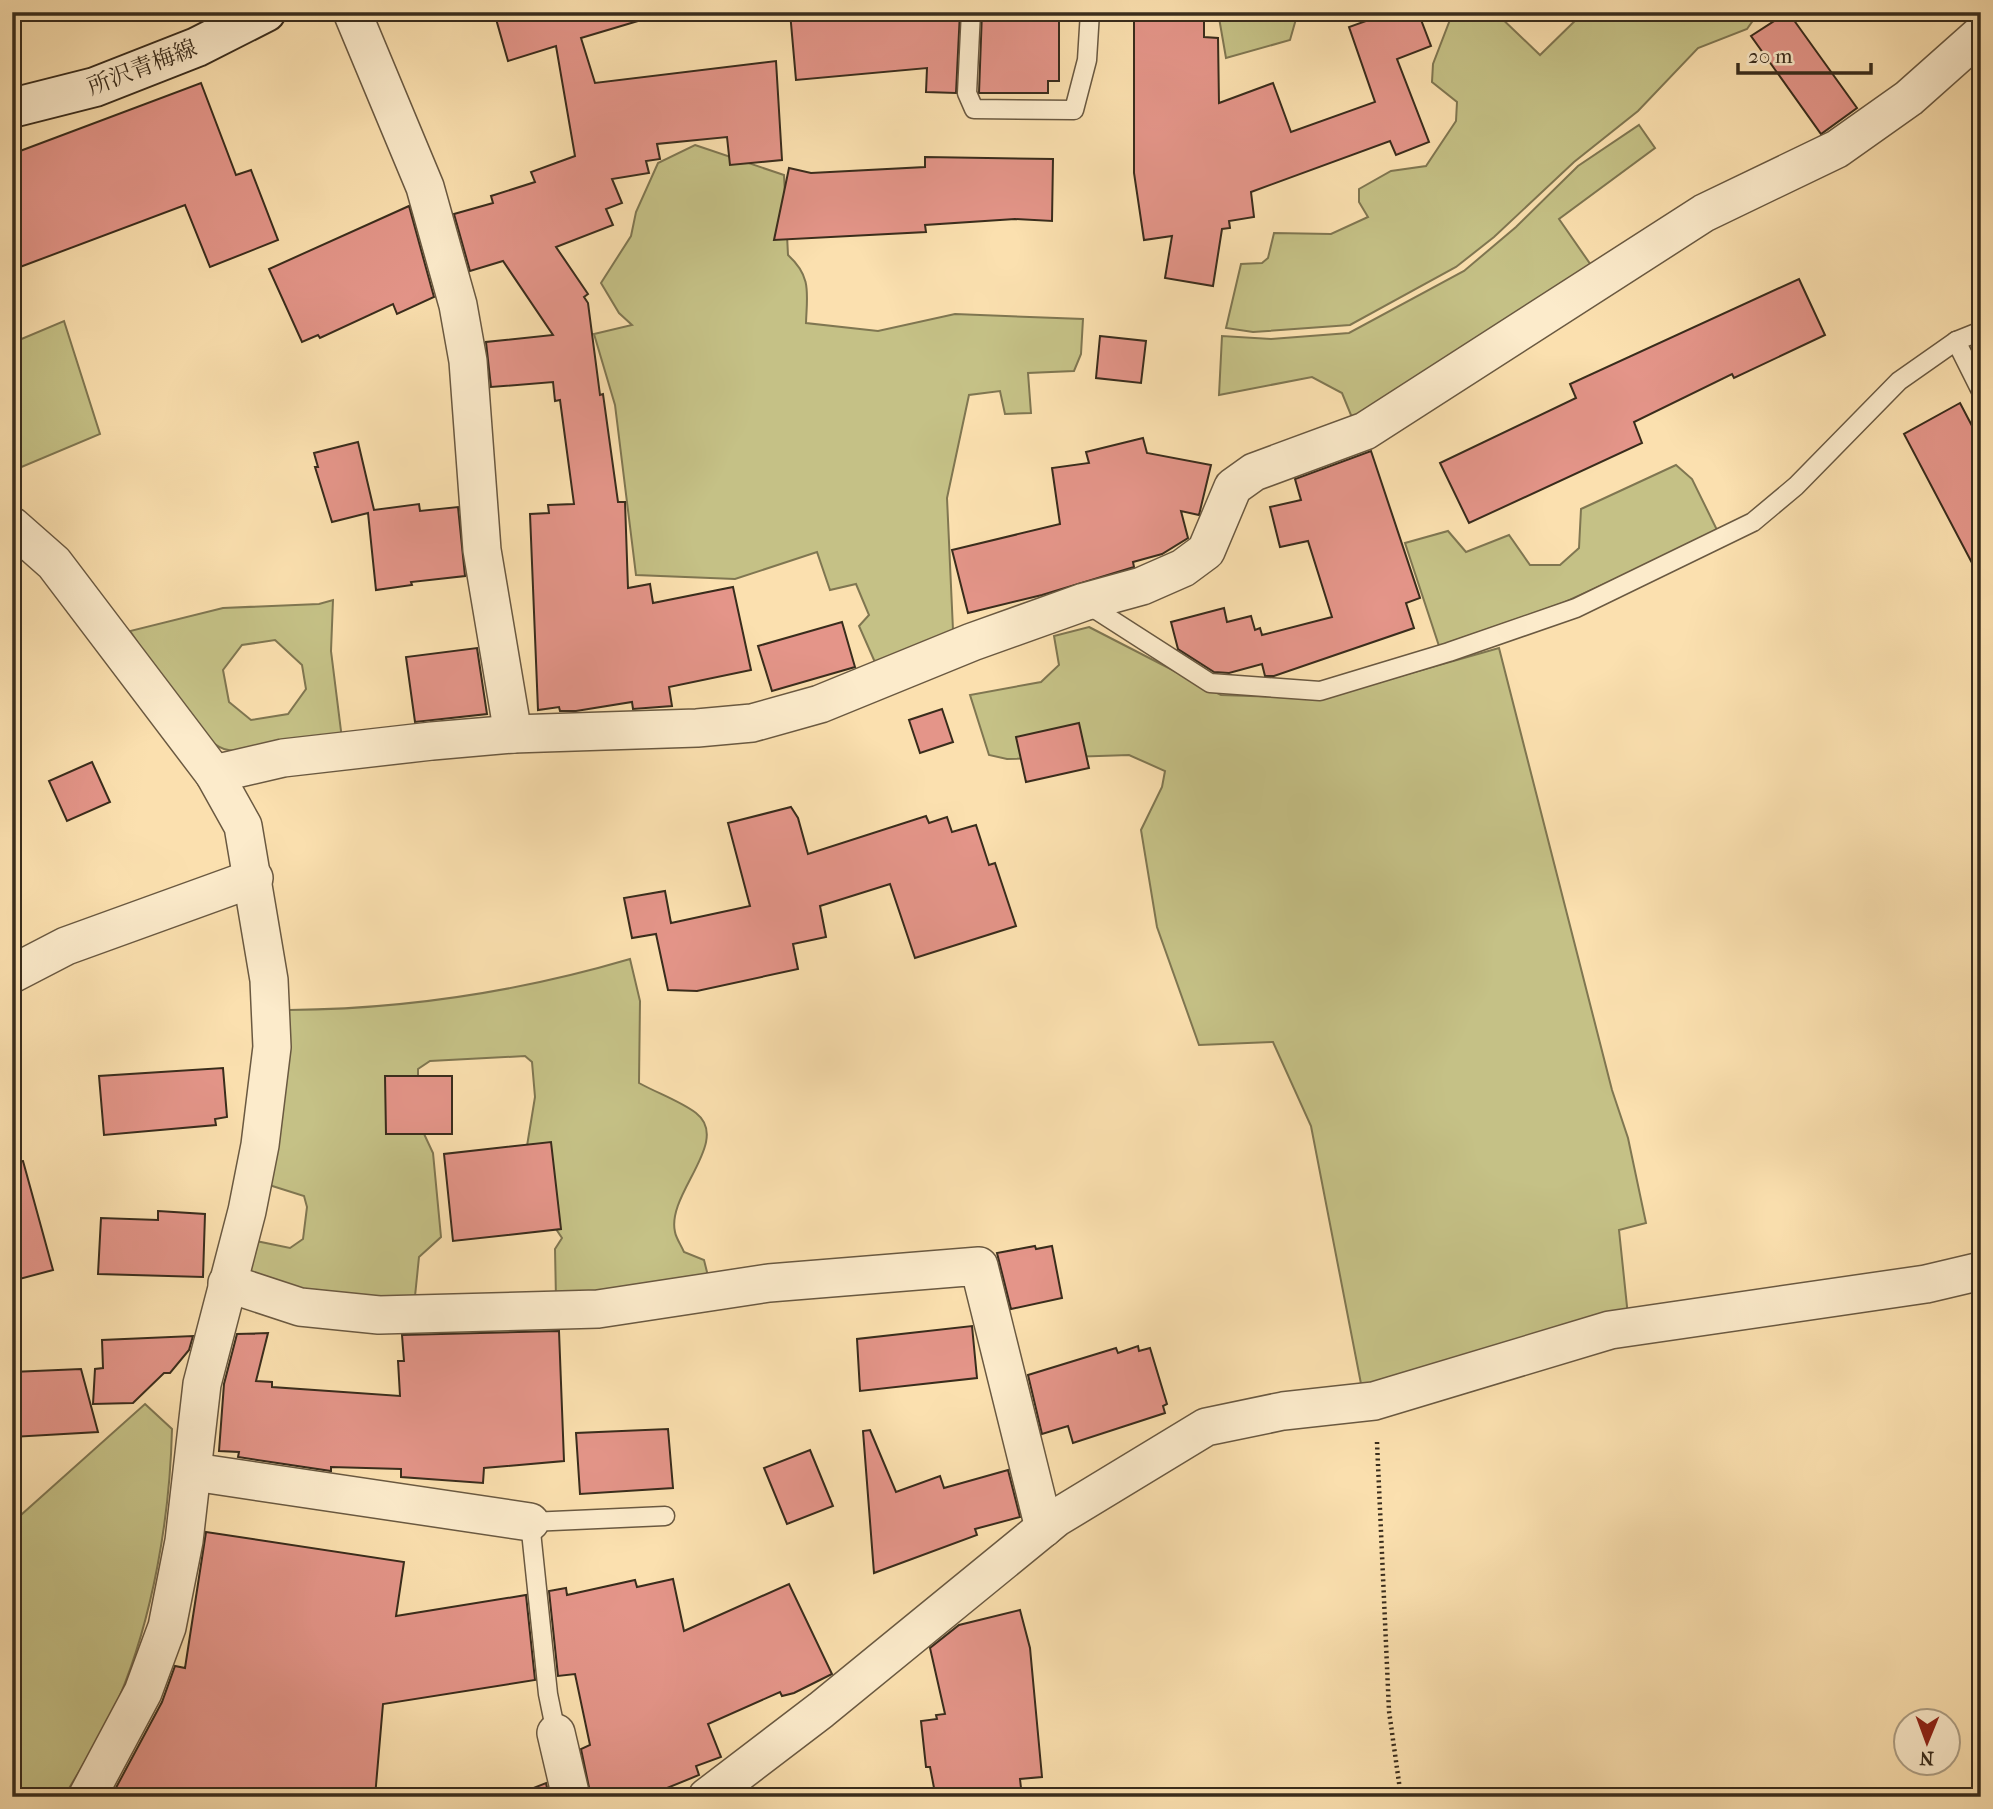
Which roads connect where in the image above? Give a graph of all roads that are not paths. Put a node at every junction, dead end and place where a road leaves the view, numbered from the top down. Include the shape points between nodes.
1 (266, 12) edge
2 (352, 12) edge
3 (971, 12) edge
4 (1090, 12) edge
5 (1981, 34) edge
6 (12, 108) edge
7 (1981, 331) edge
8 (1956, 341) junction
9 (1981, 391) edge
10 (12, 526) edge
11 (1084, 602) junction
12 (513, 734) junction
13 (214, 774) junction
14 (254, 878) junction
15 (12, 974) edge
16 (1981, 1272) edge
17 (227, 1283) junction
18 (194, 1472) junction
19 (665, 1516) dead end
20 (530, 1522) junction
21 (1044, 1528) junction
22 (556, 1733) joint
23 (87, 1797) edge
24 (571, 1797) edge
25 (707, 1797) edge

1 - 6 main road, 所沢青梅線 via 197,47 95,87
2 - 12 street via 425,187 458,304 468,362 482,551
3 - 4 lane via 967,93 974,109 1074,110 1087,60
5 - 11 street via 1909,98 1837,149 1704,214 1365,431 1254,472 1233,487 1206,551 1183,568 1142,586
7 - 8 lane
8 - 9 lane
8 - 11 lane via 1899,381 1796,486 1753,522 1576,608 1320,691 1210,683
10 - 13 street via 54,563
11 - 12 street via 820,704 752,723
12 - 13 street via 283,758
13 - 14 street via 243,826
14 - 15 street via 66,946
14 - 17 street via 269,980 272,1047 260,1145
16 - 21 street via 1610,1330 1374,1401 1283,1411 1206,1427
17 - 18 street via 202,1384
17 - 21 street via 300,1307 379,1315 597,1309 769,1283 979,1266
18 - 20 street
18 - 23 street via 167,1627 143,1692
19 - 20 lane
20 - 22 lane
21 - 25 street
22 - 24 street

